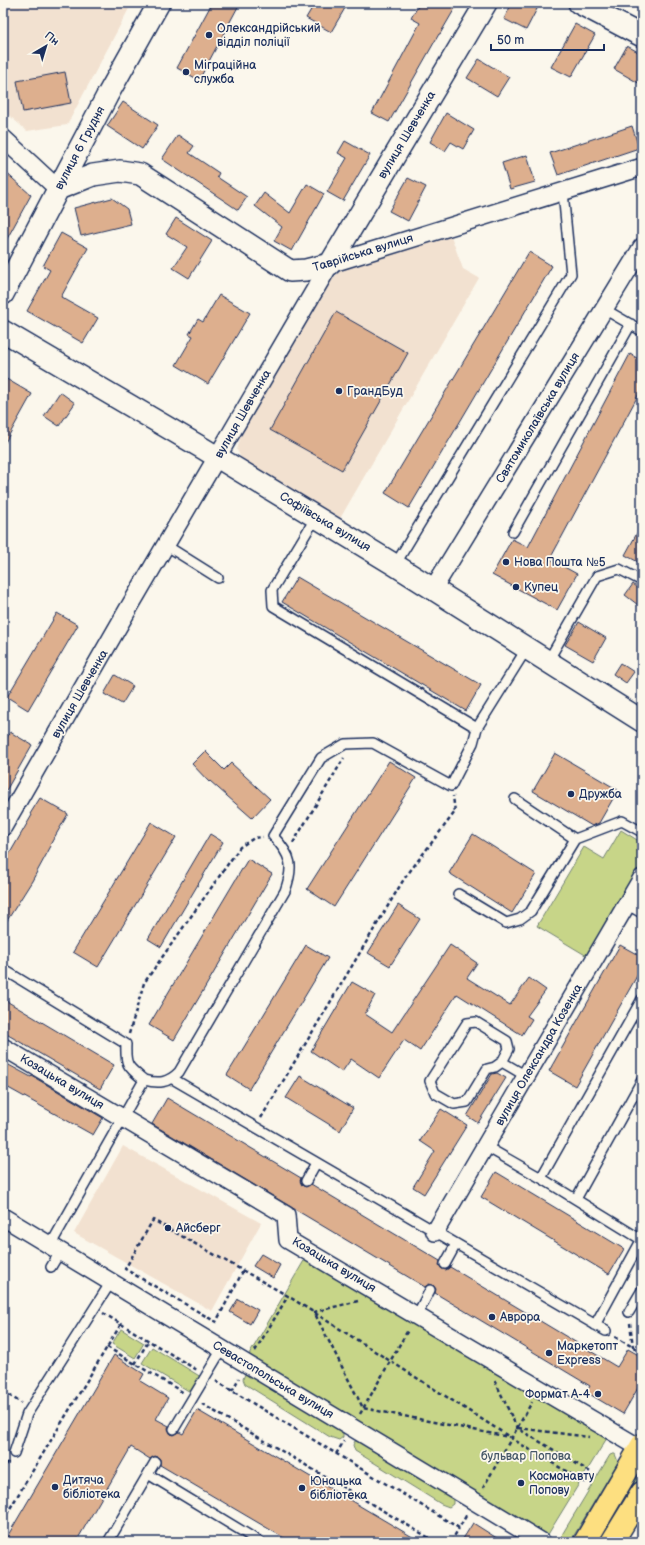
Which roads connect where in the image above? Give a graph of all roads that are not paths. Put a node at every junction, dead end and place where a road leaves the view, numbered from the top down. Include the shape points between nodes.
1 (159, 3) edge
2 (486, 3) edge
3 (579, 3) edge
4 (642, 36) edge
5 (3, 138) edge
6 (642, 167) edge
7 (58, 190) junction
8 (563, 192) junction
9 (642, 246) edge
10 (330, 264) junction
11 (3, 294) edge
12 (604, 309) junction
13 (631, 324) junction
14 (3, 331) edge
15 (642, 331) edge
16 (218, 458) junction
17 (316, 517) junction
18 (514, 532) dead end
19 (167, 546) junction
20 (395, 565) junction
21 (218, 578) dead end
22 (642, 581) edge
23 (434, 588) junction
24 (527, 648) junction
25 (548, 661) junction
26 (642, 721) edge
27 (477, 728) junction
28 (516, 799) dead end
29 (3, 827) edge
30 (642, 832) edge
31 (575, 839) junction
32 (642, 878) edge
33 (458, 894) dead end
34 (626, 904) junction
35 (642, 914) edge
36 (3, 970) edge
37 (642, 1000) edge
38 (3, 1047) edge
39 (502, 1062) junction
40 (526, 1076) junction
41 (173, 1079) junction
42 (144, 1080) junction
43 (642, 1080) edge
44 (124, 1119) junction
45 (485, 1146) junction
46 (316, 1163) junction
47 (541, 1178) junction
48 (306, 1181) dead end
49 (576, 1199) junction
50 (3, 1217) edge
51 (435, 1232) junction
52 (642, 1240) edge
53 (456, 1244) junction
54 (55, 1249) junction
55 (445, 1264) dead end
56 (51, 1267) dead end
57 (111, 1282) junction
58 (430, 1290) dead end
59 (642, 1290) edge
60 (629, 1312) road end
61 (417, 1315) junction
62 (595, 1325) junction
63 (606, 1331) road end
64 (222, 1349) junction
65 (174, 1429) dead end
66 (641, 1448) edge
67 (14, 1453) dead end
68 (155, 1462) dead end
69 (148, 1474) junction
70 (642, 1493) edge
71 (108, 1542) edge
72 (260, 1542) edge
73 (542, 1542) edge
74 (585, 1542) edge
75 (612, 1542) edge

1 - 7 street, вулиця 6 Грудня
2 - 10 street, вулиця Шевченка
3 - 4 street
5 - 7 street
6 - 8 street, Таврійська вулиця
7 - 10 street, Таврійська вулиця via 93,175 120,171 140,174 290,271
7 - 11 street, вулиця 6 Грудня
8 - 10 street, Таврійська вулиця
8 - 20 lane via 571,274
9 - 12 street, Святомиколаївська вулиця
10 - 16 street, вулиця Шевченка
12 - 13 lane
12 - 23 street, Святомиколаївська вулиця
13 - 15 lane
13 - 18 lane
14 - 16 street, Софіївська вулиця
16 - 17 street, Софіївська вулиця
16 - 19 street, вулиця Шевченка
17 - 20 street, Софіївська вулиця
17 - 27 lane via 272,590 273,606
19 - 21 lane
19 - 29 street, вулиця Шевченка via 146,587 127,611
20 - 23 street, Софіївська вулиця
22 - 25 lane via 619,569 597,576
23 - 24 street, Софіївська вулиця
24 - 25 street, Софіївська вулиця
24 - 27 lane
25 - 26 street, Софіївська вулиця
27 - 41 lane via 473,743 451,786 373,743 345,744 321,758 273,836 283,846 290,860 290,876 285,891
28 - 31 lane
30 - 31 lane via 622,821
31 - 33 lane via 531,911 520,919 506,923
32 - 34 street, вулиця Олександра Козенка
34 - 35 lane
34 - 40 street, вулиця Олександра Козенка
36 - 42 lane via 126,1044 128,1067
37 - 47 lane
38 - 44 street, Козацька вулиця
39 - 39 lane via 509,1049 506,1041 476,1022 467,1023 430,1081 435,1093 454,1104 467,1102 487,1069
39 - 40 lane
40 - 45 street, вулиця Олександра Козенка
41 - 42 lane via 155,1083
41 - 46 lane
42 - 44 lane
43 - 49 lane
44 - 54 lane
44 - 61 street, Козацька вулиця via 288,1211 288,1240
45 - 47 lane
45 - 51 street, вулиця Олександра Козенка
46 - 48 lane
46 - 51 lane
47 - 49 lane
49 - 52 lane
50 - 54 street, Севастопольська вулиця
51 - 53 lane
52 - 62 lane
53 - 55 lane
53 - 62 lane
54 - 56 lane
54 - 57 street, Севастопольська вулиця
57 - 64 street, Севастопольська вулиця
57 - 67 lane via 27,1414
58 - 61 lane
59 - 60 lane
61 - 66 street, Козацька вулиця
62 - 63 lane
64 - 65 lane
64 - 73 street, Севастопольська вулиця
66 - 74 main road
68 - 69 lane
69 - 71 lane
69 - 72 lane
70 - 75 main road

